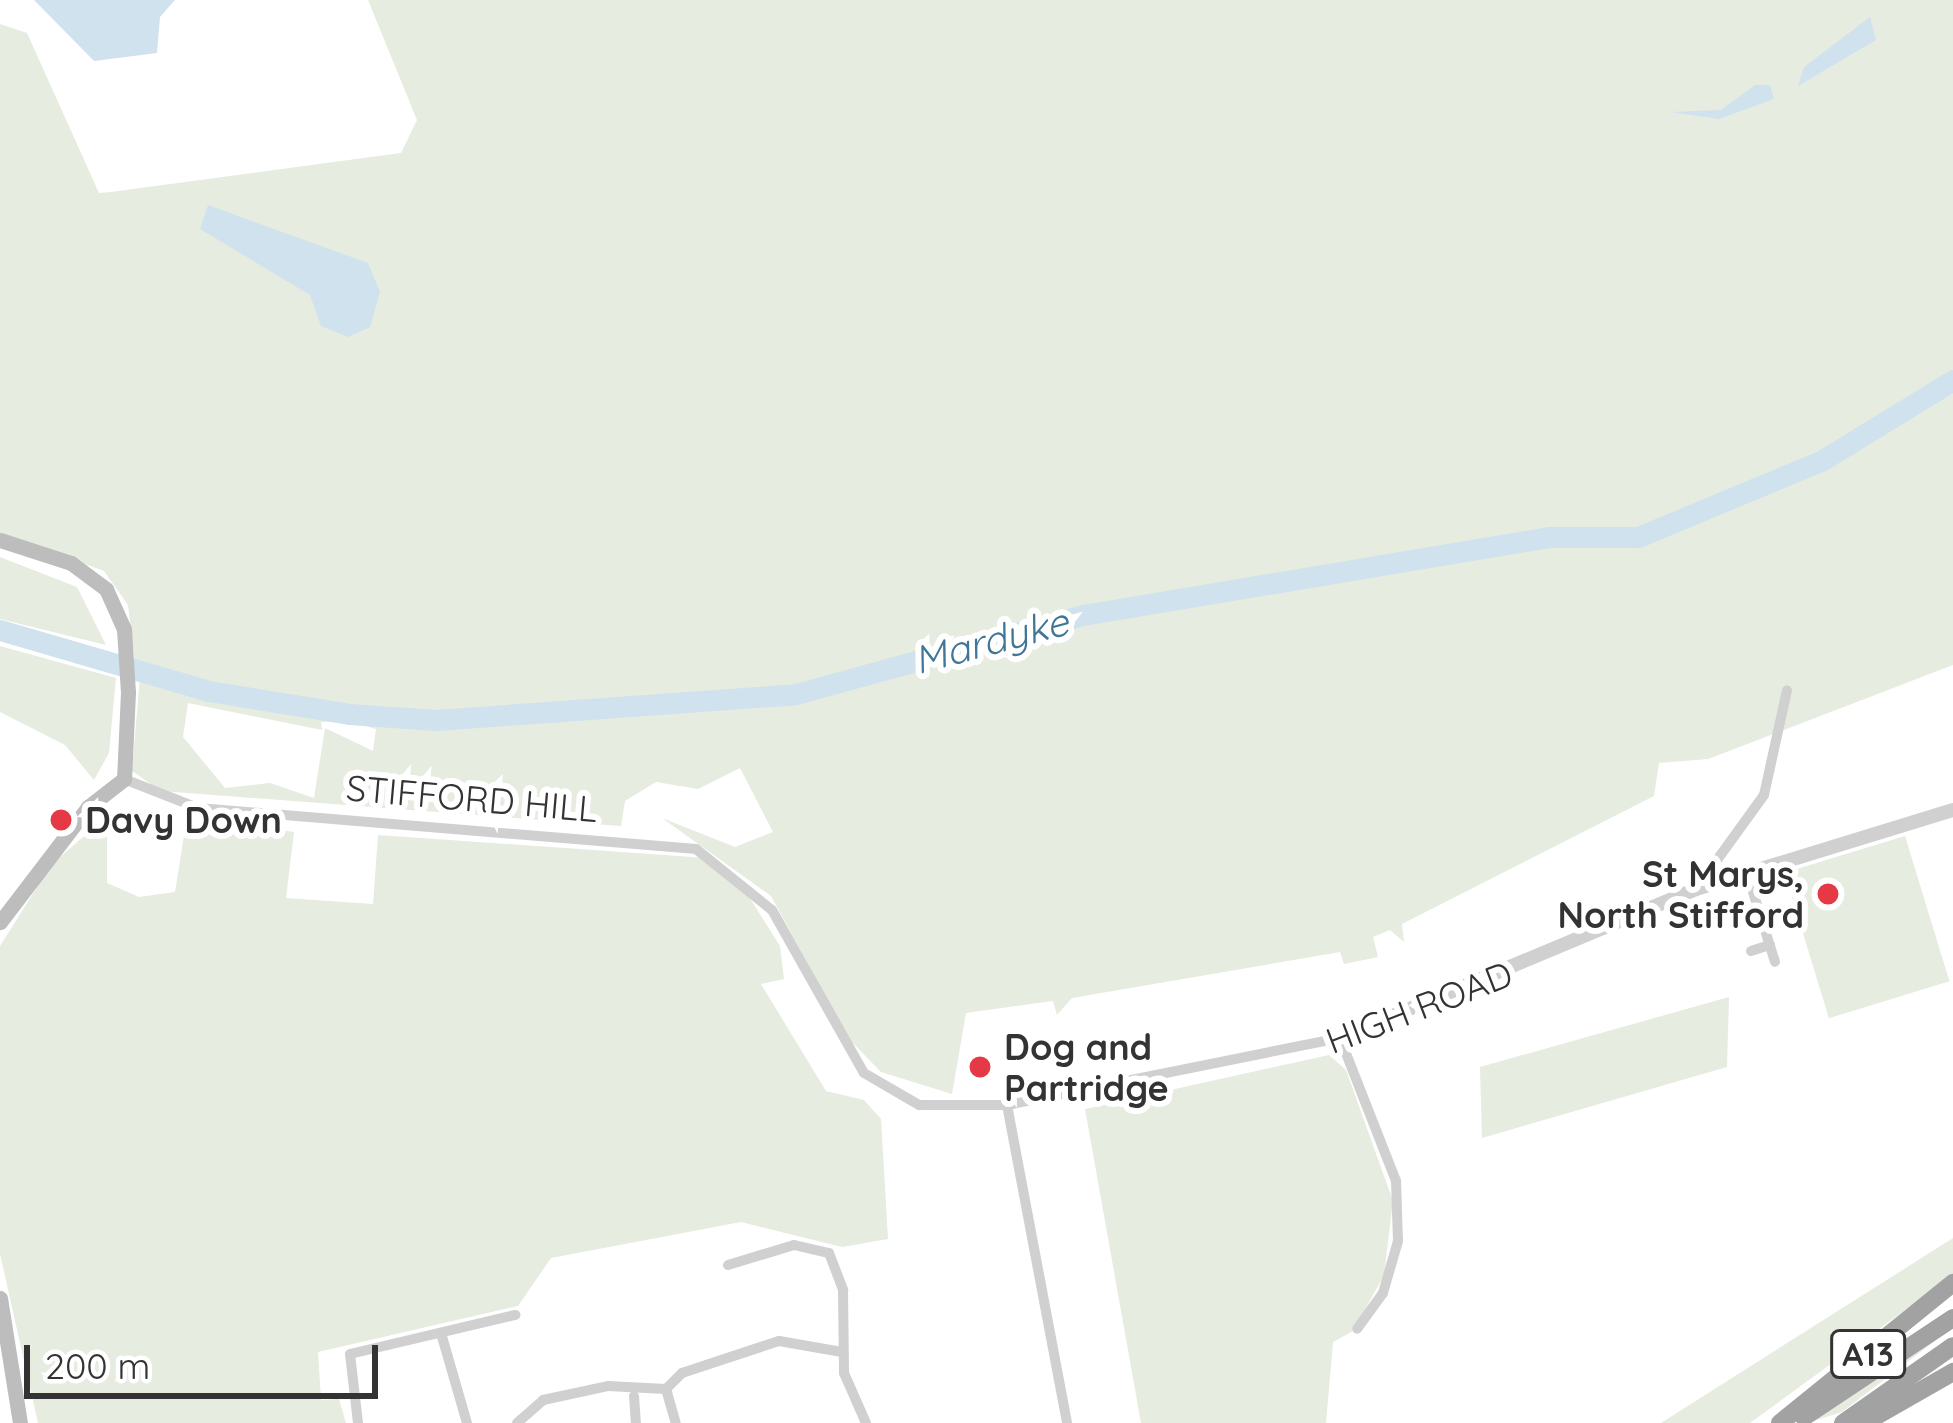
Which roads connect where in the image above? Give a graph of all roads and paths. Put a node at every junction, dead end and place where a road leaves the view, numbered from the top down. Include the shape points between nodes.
1 (0, 540) edge
2 (1787, 690) dead end
3 (124, 779) junction
4 (1953, 811) edge
5 (1747, 873) junction
6 (1696, 890) junction
7 (0, 922) edge
8 (1770, 945) junction
9 (1751, 951) dead end
10 (1775, 962) dead end
11 (1340, 1038) junction
12 (1007, 1105) junction
13 (728, 1265) dead end
14 (1953, 1282) edge
15 (0, 1298) edge
16 (514, 1315) dead end
17 (1953, 1318) edge
18 (1358, 1329) dead end
19 (441, 1333) junction
20 (1953, 1346) edge
21 (842, 1352) junction
22 (1953, 1372) edge
23 (666, 1389) junction
24 (634, 1396) junction
25 (20, 1423) edge
26 (358, 1423) edge
27 (467, 1423) edge
28 (517, 1423) edge
29 (636, 1423) edge
30 (676, 1423) edge
31 (866, 1423) edge
32 (1067, 1423) edge
33 (1780, 1423) edge
34 (1795, 1423) edge
35 (1843, 1423) edge
36 (1864, 1423) edge

1 - 3 main road via 86,571 114,601 128,649
2 - 6 street via 1764,795
3 - 7 main road via 88,807
3 - 12 street, STIFFORD HILL via 198,808 696,849 772,910 854,1060 880,1087 941,1108
4 - 5 street, HIGH ROAD
5 - 6 street, HIGH ROAD
5 - 8 street
6 - 11 street, HIGH ROAD
8 - 9 street
8 - 10 street
11 - 12 street, HIGH ROAD
11 - 18 street via 1396,1181 1398,1241
12 - 32 street
13 - 21 street via 794,1245 829,1253 843,1290
14 - 33 highway, A13
15 - 25 main road
16 - 19 street
17 - 34 highway, A13
19 - 26 street via 350,1354
19 - 27 street
20 - 35 highway, A13
21 - 23 street via 779,1341 682,1372
21 - 31 street
22 - 36 highway, A13
23 - 24 street
23 - 30 street
24 - 28 street via 608,1386 543,1400
24 - 29 street

